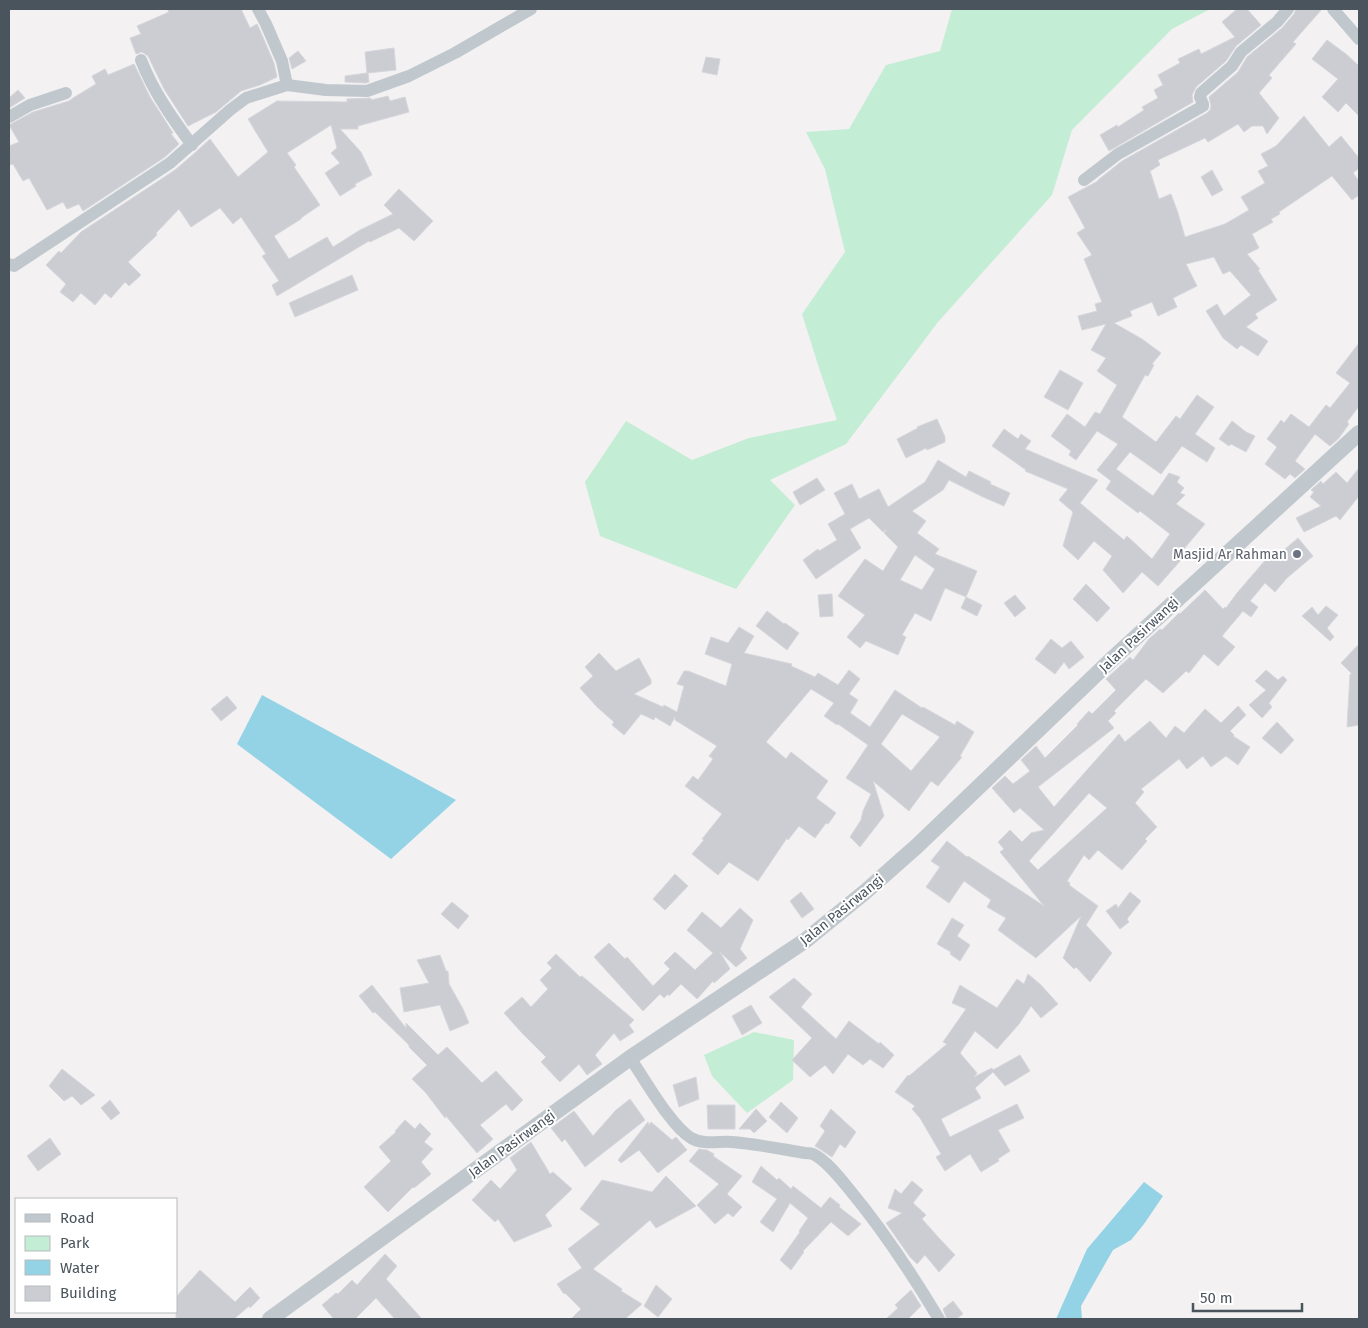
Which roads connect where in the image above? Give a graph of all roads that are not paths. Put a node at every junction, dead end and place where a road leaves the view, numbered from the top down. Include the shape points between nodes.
1 (258, 9) edge
2 (531, 9) edge
3 (1288, 9) edge
4 (1333, 9) edge
5 (1359, 39) edge
6 (141, 60) dead end
7 (287, 85) junction
8 (66, 93) dead end
9 (9, 117) edge
10 (192, 145) junction
11 (1084, 180) dead end
12 (9, 264) edge
13 (1359, 433) edge
14 (630, 1058) junction
15 (270, 1319) edge
16 (940, 1319) edge

1 - 7 street via 282,61
2 - 7 street via 456,53 367,91
3 - 11 street via 1201,93 1202,106 1118,154
4 - 5 street
6 - 10 street via 169,114
7 - 10 street via 246,98
8 - 9 street via 30,105
10 - 12 street via 170,164 30,256 14,266
13 - 14 street, Jalan Pasirwangi via 865,892 806,940
14 - 15 street, Jalan Pasirwangi
14 - 16 street via 666,1111 691,1138 813,1154 823,1162 867,1211

